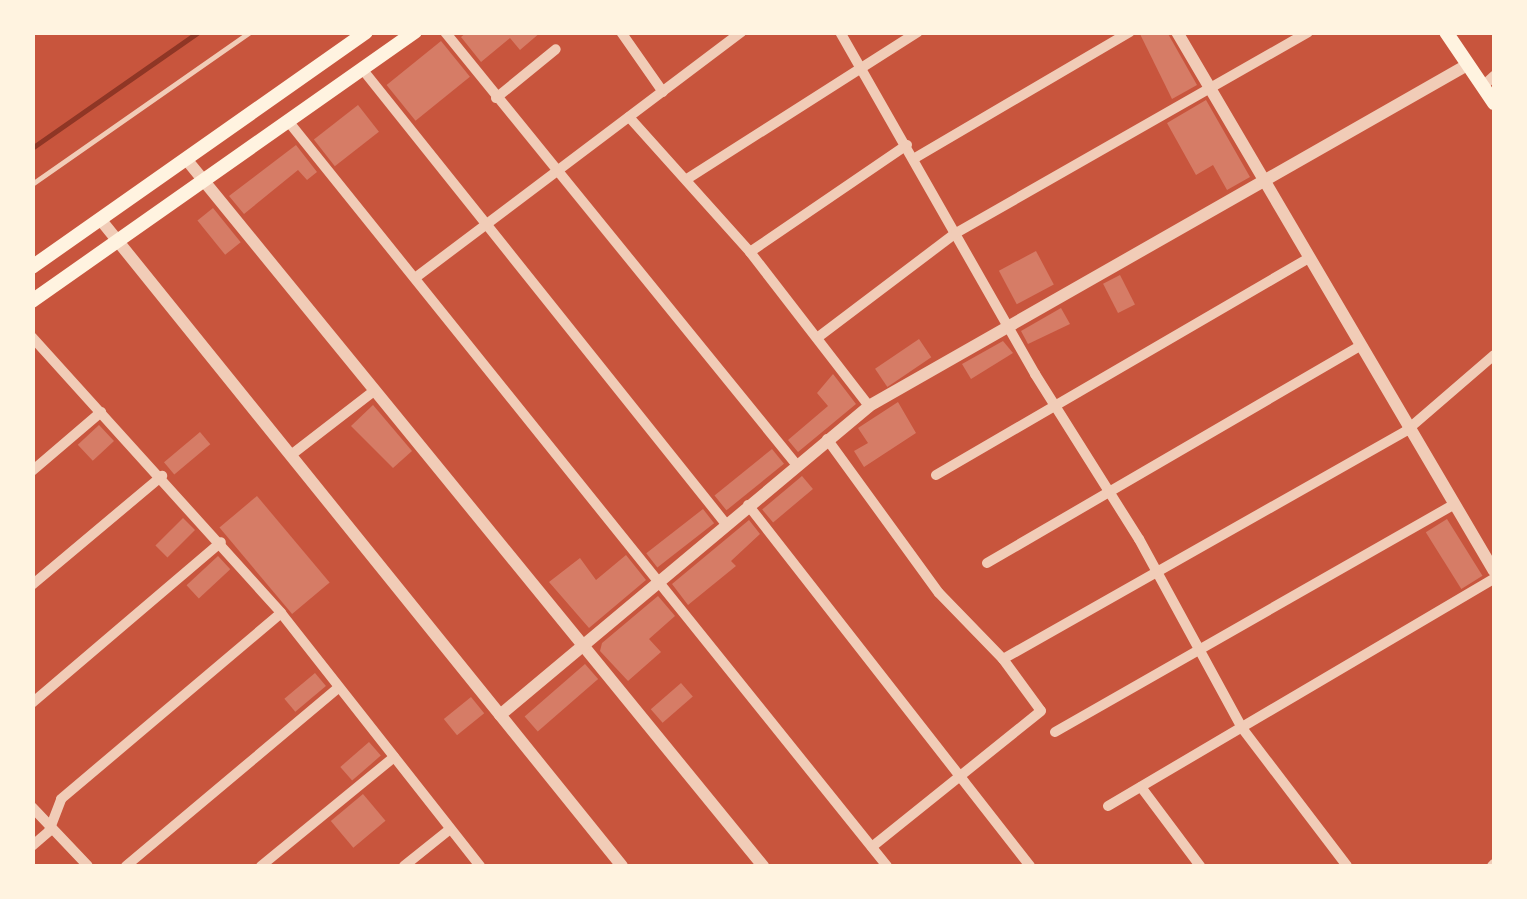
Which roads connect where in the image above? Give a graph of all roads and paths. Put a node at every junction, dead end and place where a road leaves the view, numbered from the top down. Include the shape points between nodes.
1 (250, 32) edge
2 (366, 32) edge
3 (416, 32) edge
4 (445, 32) edge
5 (621, 32) edge
6 (742, 32) edge
7 (840, 32) edge
8 (918, 32) edge
9 (1130, 32) edge
10 (1177, 32) edge
11 (1308, 32) edge
12 (1446, 32) edge
13 (728, 37) edge
14 (556, 49) dead end
15 (862, 64) junction
16 (1467, 65) junction
17 (362, 70) junction
18 (1494, 76) edge
19 (1208, 87) junction
20 (1482, 87) junction
21 (664, 92) junction
22 (496, 98) junction
23 (1494, 103) edge
24 (629, 118) junction
25 (288, 121) junction
26 (907, 145) junction
27 (914, 158) junction
28 (186, 159) junction
29 (558, 170) junction
30 (1259, 178) junction
31 (687, 179) junction
32 (203, 181) junction
33 (32, 184) edge
34 (100, 219) junction
35 (486, 224) junction
36 (956, 233) junction
37 (118, 241) junction
38 (750, 252) junction
39 (1306, 260) junction
40 (32, 267) edge
41 (415, 278) junction
42 (32, 300) edge
43 (1006, 323) junction
44 (32, 336) edge
45 (817, 338) junction
46 (1357, 348) junction
47 (1494, 355) edge
48 (374, 390) junction
49 (1054, 404) junction
50 (869, 406) junction
51 (102, 412) junction
52 (1406, 431) junction
53 (826, 438) junction
54 (291, 455) junction
55 (796, 464) junction
56 (32, 471) edge
57 (936, 475) dead end
58 (162, 476) junction
59 (1110, 492) junction
60 (748, 505) junction
61 (1452, 506) junction
62 (726, 524) junction
63 (221, 542) junction
64 (988, 563) dead end
65 (1494, 571) edge
66 (1158, 572) junction
67 (1494, 579) edge
68 (658, 581) junction
69 (32, 585) edge
70 (281, 613) junction
71 (583, 645) junction
72 (1200, 650) junction
73 (1002, 659) junction
74 (338, 688) junction
75 (32, 703) edge
76 (500, 715) junction
77 (1242, 728) junction
78 (1056, 732) dead end
79 (394, 757) junction
80 (960, 776) junction
81 (1141, 787) junction
82 (1108, 806) dead end
83 (32, 808) edge
84 (51, 822) junction
85 (450, 829) junction
86 (32, 846) edge
87 (872, 847) junction
88 (755, 864) edge
89 (88, 866) edge
90 (126, 866) edge
91 (262, 866) edge
92 (404, 866) edge
93 (480, 866) edge
94 (622, 866) edge
95 (887, 866) edge
96 (1030, 866) edge
97 (1200, 866) edge
98 (1347, 866) edge

1 - 33 lane
2 - 28 main road
3 - 17 main road
4 - 22 street
5 - 21 street
6 - 13 street
7 - 15 street
8 - 15 street
9 - 27 street
10 - 19 street
11 - 19 street
12 - 16 main road
13 - 21 street
14 - 22 street
15 - 26 street
15 - 31 street
16 - 20 main road
16 - 30 street
17 - 25 main road
17 - 35 street
18 - 20 street
19 - 30 street
19 - 36 street
20 - 23 main road
21 - 24 street
22 - 29 street
24 - 29 street
24 - 31 street
25 - 32 main road
25 - 41 street
26 - 27 street
26 - 38 street
27 - 36 street
28 - 32 street
28 - 34 main road
29 - 35 street
29 - 55 street
30 - 39 street
30 - 43 street
31 - 38 street
32 - 37 main road
32 - 48 street
34 - 37 street
34 - 40 main road
35 - 41 street
35 - 62 street
36 - 43 street
36 - 45 street
37 - 42 main road
37 - 54 street
38 - 45 street
39 - 46 street
39 - 49 street
41 - 68 street
43 - 49 street
43 - 50 street
44 - 51 street
45 - 50 street
46 - 52 street
46 - 59 street
47 - 52 street
48 - 54 street
48 - 71 street
49 - 57 street
49 - 59 street
50 - 53 street
51 - 56 street
51 - 58 street
52 - 61 street
52 - 66 street
53 - 55 street
53 - 73 street via 939,593
54 - 76 street
55 - 60 street
58 - 63 street
58 - 69 street
59 - 64 street
59 - 66 street
60 - 62 street
60 - 80 street
61 - 65 street
61 - 72 street
62 - 68 street
63 - 70 street
63 - 75 street
66 - 72 street
66 - 73 street
67 - 77 street
68 - 71 street
68 - 87 street
70 - 74 street
70 - 84 street via 61,798
71 - 76 street
71 - 88 street
72 - 77 street
72 - 78 street
73 - 80 street via 1041,711
74 - 79 street
74 - 90 street
76 - 94 street
77 - 81 street
77 - 98 street
79 - 85 street
79 - 91 street
80 - 87 street
80 - 96 street
81 - 82 street
81 - 97 street
83 - 84 street
84 - 86 street
84 - 89 street
85 - 92 street
85 - 93 street
87 - 95 street

